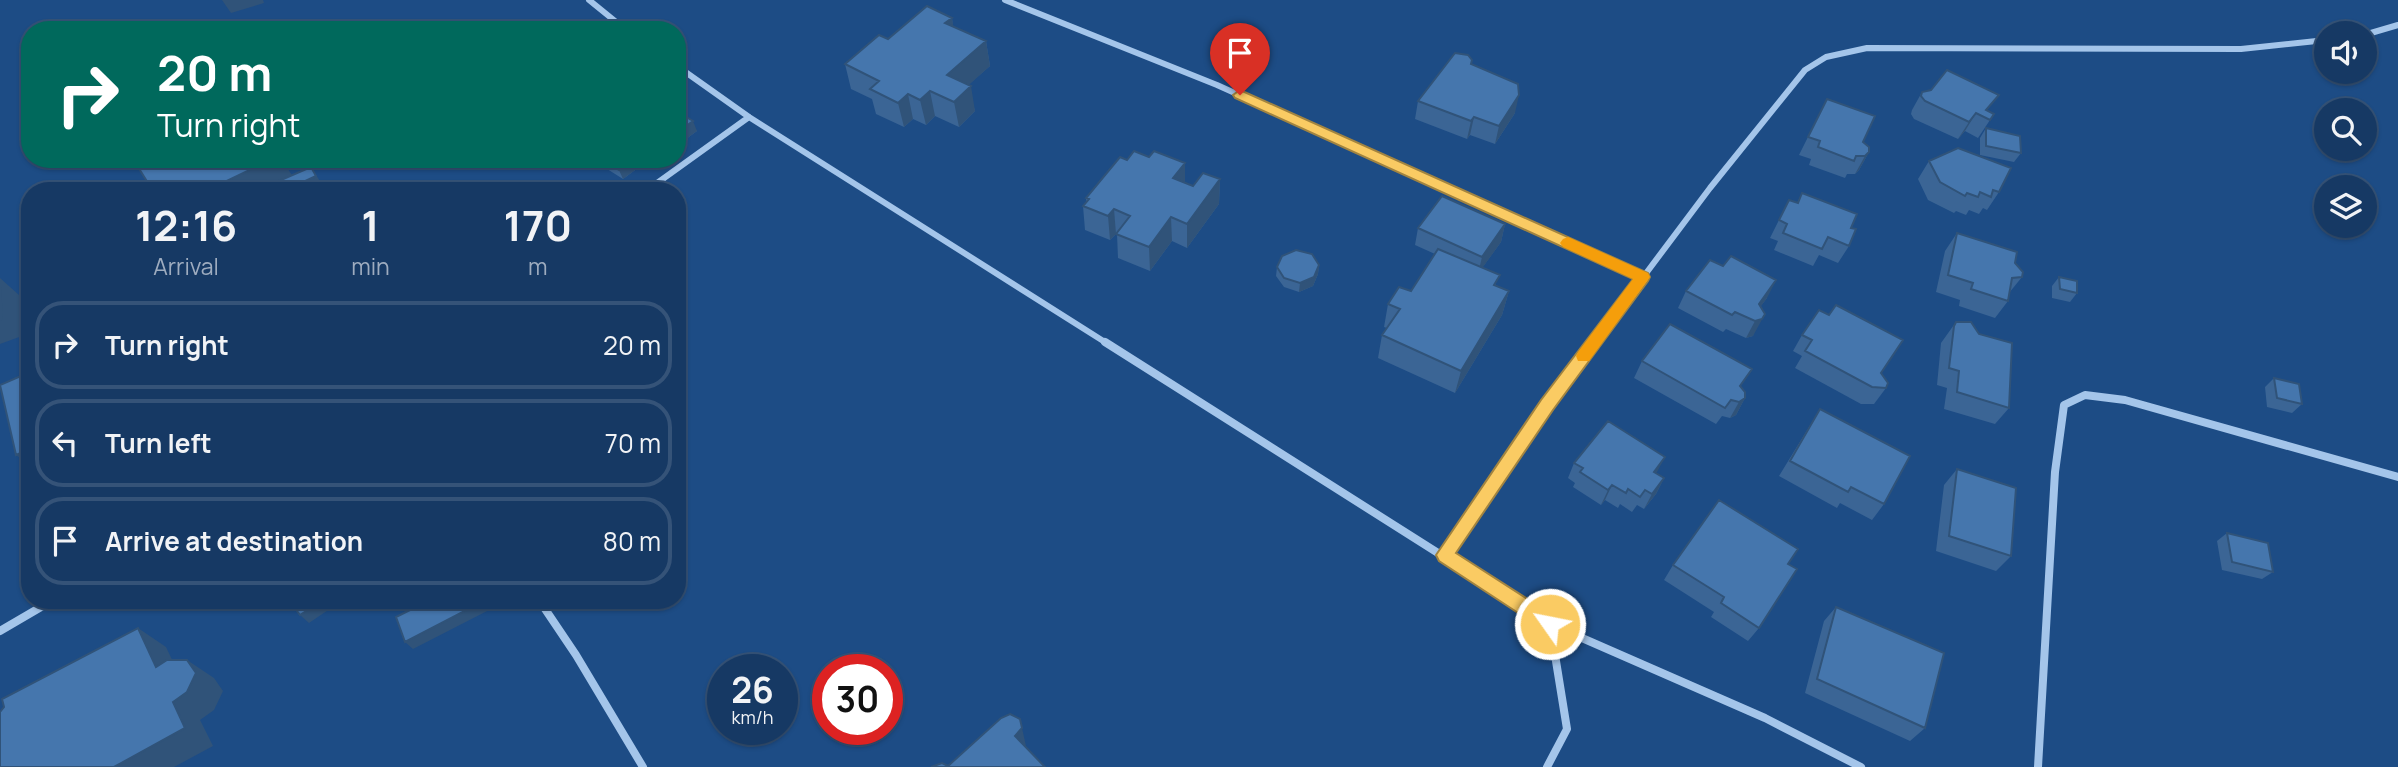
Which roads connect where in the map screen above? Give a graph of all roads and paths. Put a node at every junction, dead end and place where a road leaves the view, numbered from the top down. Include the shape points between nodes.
1 (589, 0) edge
2 (1005, 0) edge
3 (615, 21) edge
4 (2398, 25) edge
5 (2377, 31) edge
6 (2314, 41) edge
7 (686, 72) edge
8 (749, 117) junction
9 (686, 162) edge
10 (678, 168) edge
11 (659, 182) edge
12 (1643, 277) junction
13 (2398, 477) edge
14 (1445, 555) junction
15 (38, 609) edge
16 (545, 609) edge
17 (1550, 624) junction
18 (0, 631) edge
19 (643, 767) edge
20 (1546, 767) edge
21 (1861, 767) edge
22 (2038, 767) edge

1 - 3 street
2 - 12 street via 1217,85
4 - 5 street
6 - 12 street via 2241,49 1867,48 1826,57 1805,70 1790,88
7 - 8 street
8 - 9 street
8 - 14 street
10 - 11 street
12 - 14 street via 1547,405
13 - 22 street via 2125,400 2087,394 2072,397 2064,405 2055,471
14 - 17 street
15 - 18 street
16 - 19 street
17 - 20 street via 1567,729
17 - 21 street via 1765,718

